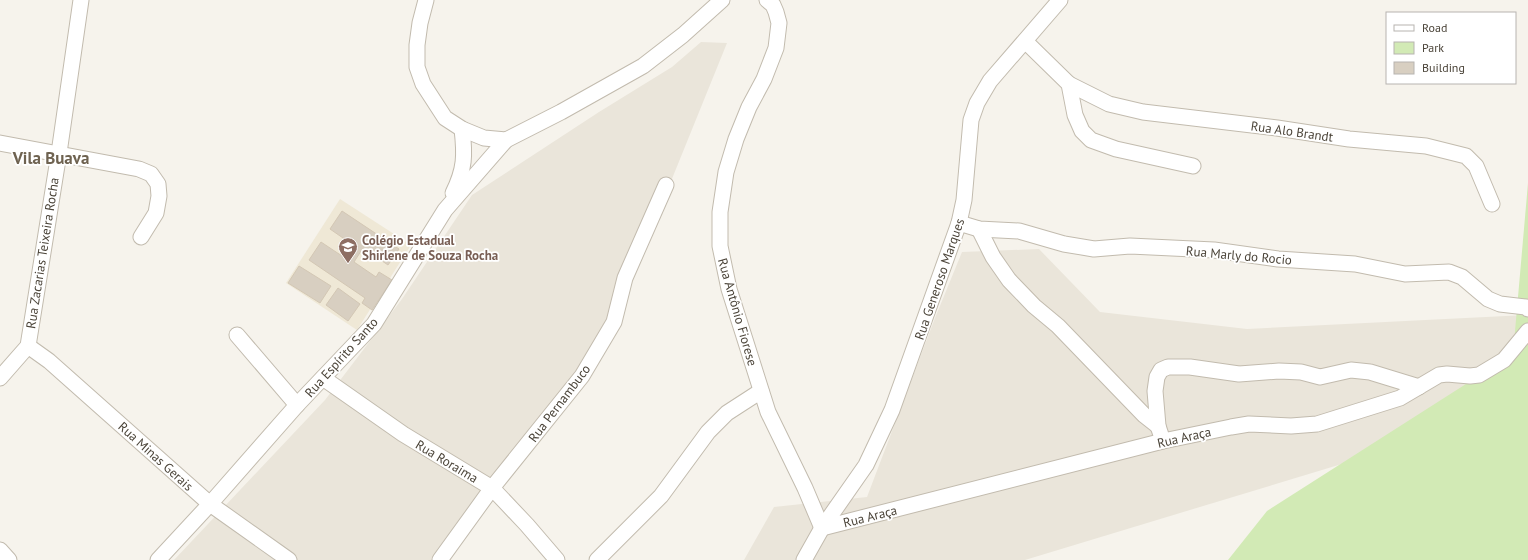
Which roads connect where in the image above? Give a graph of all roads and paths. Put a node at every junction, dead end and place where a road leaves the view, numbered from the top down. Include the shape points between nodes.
1 (81, 0) edge
2 (426, 0) edge
3 (722, 0) edge
4 (767, 0) edge
5 (1060, 0) edge
6 (1025, 41) junction
7 (1069, 84) junction
8 (462, 129) junction
9 (506, 140) junction
10 (0, 143) edge
11 (58, 153) junction
12 (1193, 166) dead end
13 (666, 185) dead end
14 (1492, 204) dead end
15 (445, 210) junction
16 (959, 223) junction
17 (979, 229) junction
18 (141, 237) dead end
19 (1528, 309) edge
20 (1528, 331) edge
21 (237, 335) dead end
22 (28, 346) junction
23 (0, 378) edge
24 (323, 378) junction
25 (1419, 387) junction
26 (761, 391) junction
27 (297, 405) junction
28 (1158, 426) junction
29 (1163, 441) junction
30 (492, 488) junction
31 (210, 504) junction
32 (822, 528) junction
33 (0, 550) edge
34 (9, 560) edge
35 (158, 560) edge
36 (289, 560) edge
37 (440, 560) edge
38 (557, 560) edge
39 (597, 560) edge
40 (804, 560) edge

1 - 11 street, Rua Zacarias Teixeira Rocha
2 - 8 street via 417,45 417,67 423,84 445,118
3 - 9 street via 643,66
4 - 26 street, Rua Antônio Fiorese via 775,8 779,23 776,48 736,139 726,172 720,212 720,246 729,289
5 - 6 street, Rua Generoso Marques
6 - 7 street, Rua Alo Brandt
6 - 16 street, Rua Generoso Marques via 990,81 977,103 971,120 964,200
7 - 12 street via 1075,116 1082,132 1091,140 1116,149
7 - 14 street, Rua Alo Brandt via 1109,104 1143,112 1349,139 1426,146 1466,156 1476,166
8 - 9 street via 484,138
8 - 15 street via 464,161 461,177
9 - 15 street, Rua Espírito Santo
10 - 11 street
11 - 18 street via 139,169 151,174 158,184 159,196 156,212
11 - 22 street, Rua Zacarias Teixeira Rocha
13 - 30 street, Rua Pernambuco via 626,278 614,322 582,376
15 - 24 street, Rua Espírito Santo via 374,324
16 - 17 street, Rua Marly do Rocio
16 - 32 street, Rua Generoso Marques via 892,410 866,465
17 - 19 street, Rua Marly do Rocio via 1019,231 1094,250 1130,246 1214,250 1278,259 1355,264 1405,274 1449,272 1462,277 1488,299 1511,307
17 - 28 street via 993,258 1009,280
20 - 25 street, Rua Araça via 1504,360 1488,370 1470,376 1439,375
21 - 27 street
22 - 23 street, Rua Zacarias Teixeira Rocha
22 - 31 street, Rua Minas Gerais via 49,361
24 - 27 street, Rua Espírito Santo
24 - 30 street, Rua Roraima via 403,434
25 - 28 street via 1370,372 1351,370 1320,377 1301,372 1239,374 1190,367 1168,368 1162,370 1157,377 1155,391
25 - 29 street, Rua Araça via 1400,398 1316,424 1249,424
26 - 32 street, Rua Antônio Fiorese via 768,412
26 - 39 street via 727,413 708,432 661,496
27 - 31 street, Rua Espírito Santo
28 - 29 street
29 - 32 street, Rua Araça
30 - 37 street, Rua Pernambuco
30 - 38 street, Rua Roraima
31 - 35 street, Rua Espírito Santo
31 - 36 street, Rua Minas Gerais
32 - 40 street, Rua Generoso Marques
33 - 34 street

